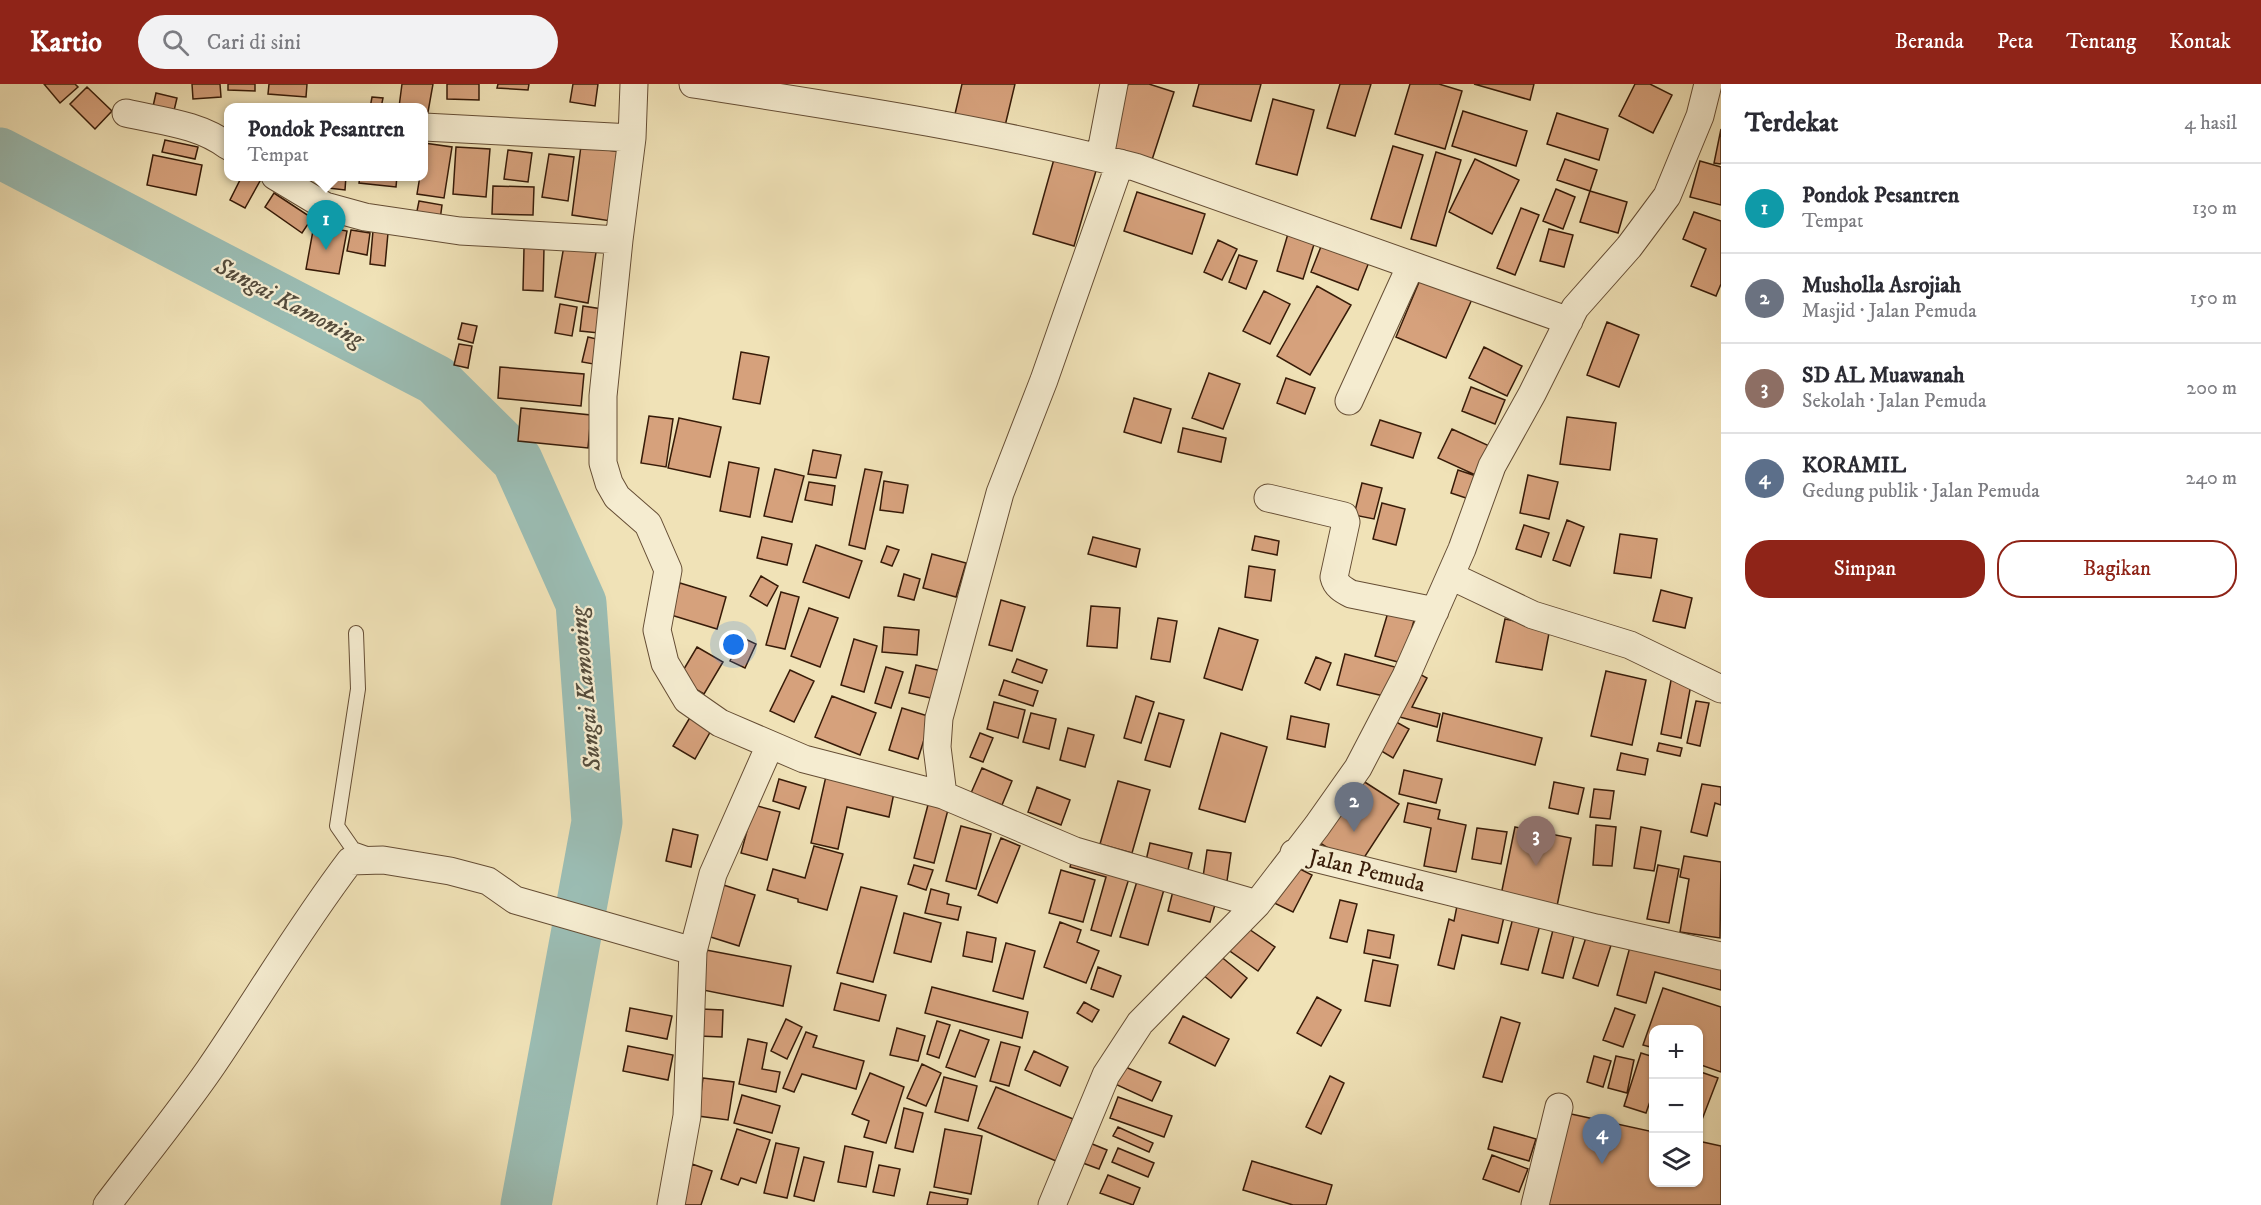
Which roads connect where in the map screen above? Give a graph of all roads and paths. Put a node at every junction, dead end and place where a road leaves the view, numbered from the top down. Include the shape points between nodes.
1 (634, 84) edge
2 (693, 84) edge
3 (1114, 84) edge
4 (1708, 84) edge
5 (126, 113) dead end
6 (428, 127) edge
7 (632, 138) junction
8 (224, 143) edge
9 (1110, 160) junction
10 (281, 181) edge
11 (619, 240) junction
12 (1411, 265) junction
13 (1572, 315) junction
14 (1349, 401) dead end
15 (1268, 498) dead end
16 (1451, 576) junction
17 (1435, 611) junction
18 (356, 633) dead end
19 (1721, 689) edge
20 (770, 745) junction
21 (942, 795) junction
22 (1294, 853) junction
23 (383, 860) junction
24 (1257, 904) junction
25 (693, 951) junction
26 (1721, 956) edge
27 (1560, 1107) dead end
28 (107, 1205) edge
29 (671, 1205) edge
30 (1052, 1205) edge
31 (1535, 1205) edge

1 - 7 street
2 - 9 street via 887,114
3 - 9 street
4 - 13 street via 1700,116 1667,196
5 - 8 street via 186,126
6 - 7 street
7 - 11 street
9 - 12 street
9 - 21 street via 1044,380 1000,493 939,718 937,747
10 - 11 street via 326,206 365,217 460,231
11 - 20 street via 603,396 603,463 617,496 648,524 668,570 657,630 665,663 676,684 687,700 720,723
12 - 13 street
12 - 14 street
13 - 16 street via 1492,466
15 - 17 street via 1344,516 1334,577 1344,590
16 - 17 street
16 - 19 street via 1533,615 1630,645
17 - 22 street via 1358,768
18 - 23 lane via 358,689 337,825 353,849
20 - 21 street via 804,759
20 - 25 street via 713,874
21 - 24 street via 1075,851
22 - 24 street, Jalan Pemuda
22 - 26 street, Jalan Pemuda
23 - 25 street via 488,881 515,900
23 - 28 street via 350,861 311,913 208,1072
24 - 30 street, Jalan Pemuda via 1140,1023 1106,1075
25 - 29 street via 687,1116
27 - 31 street

